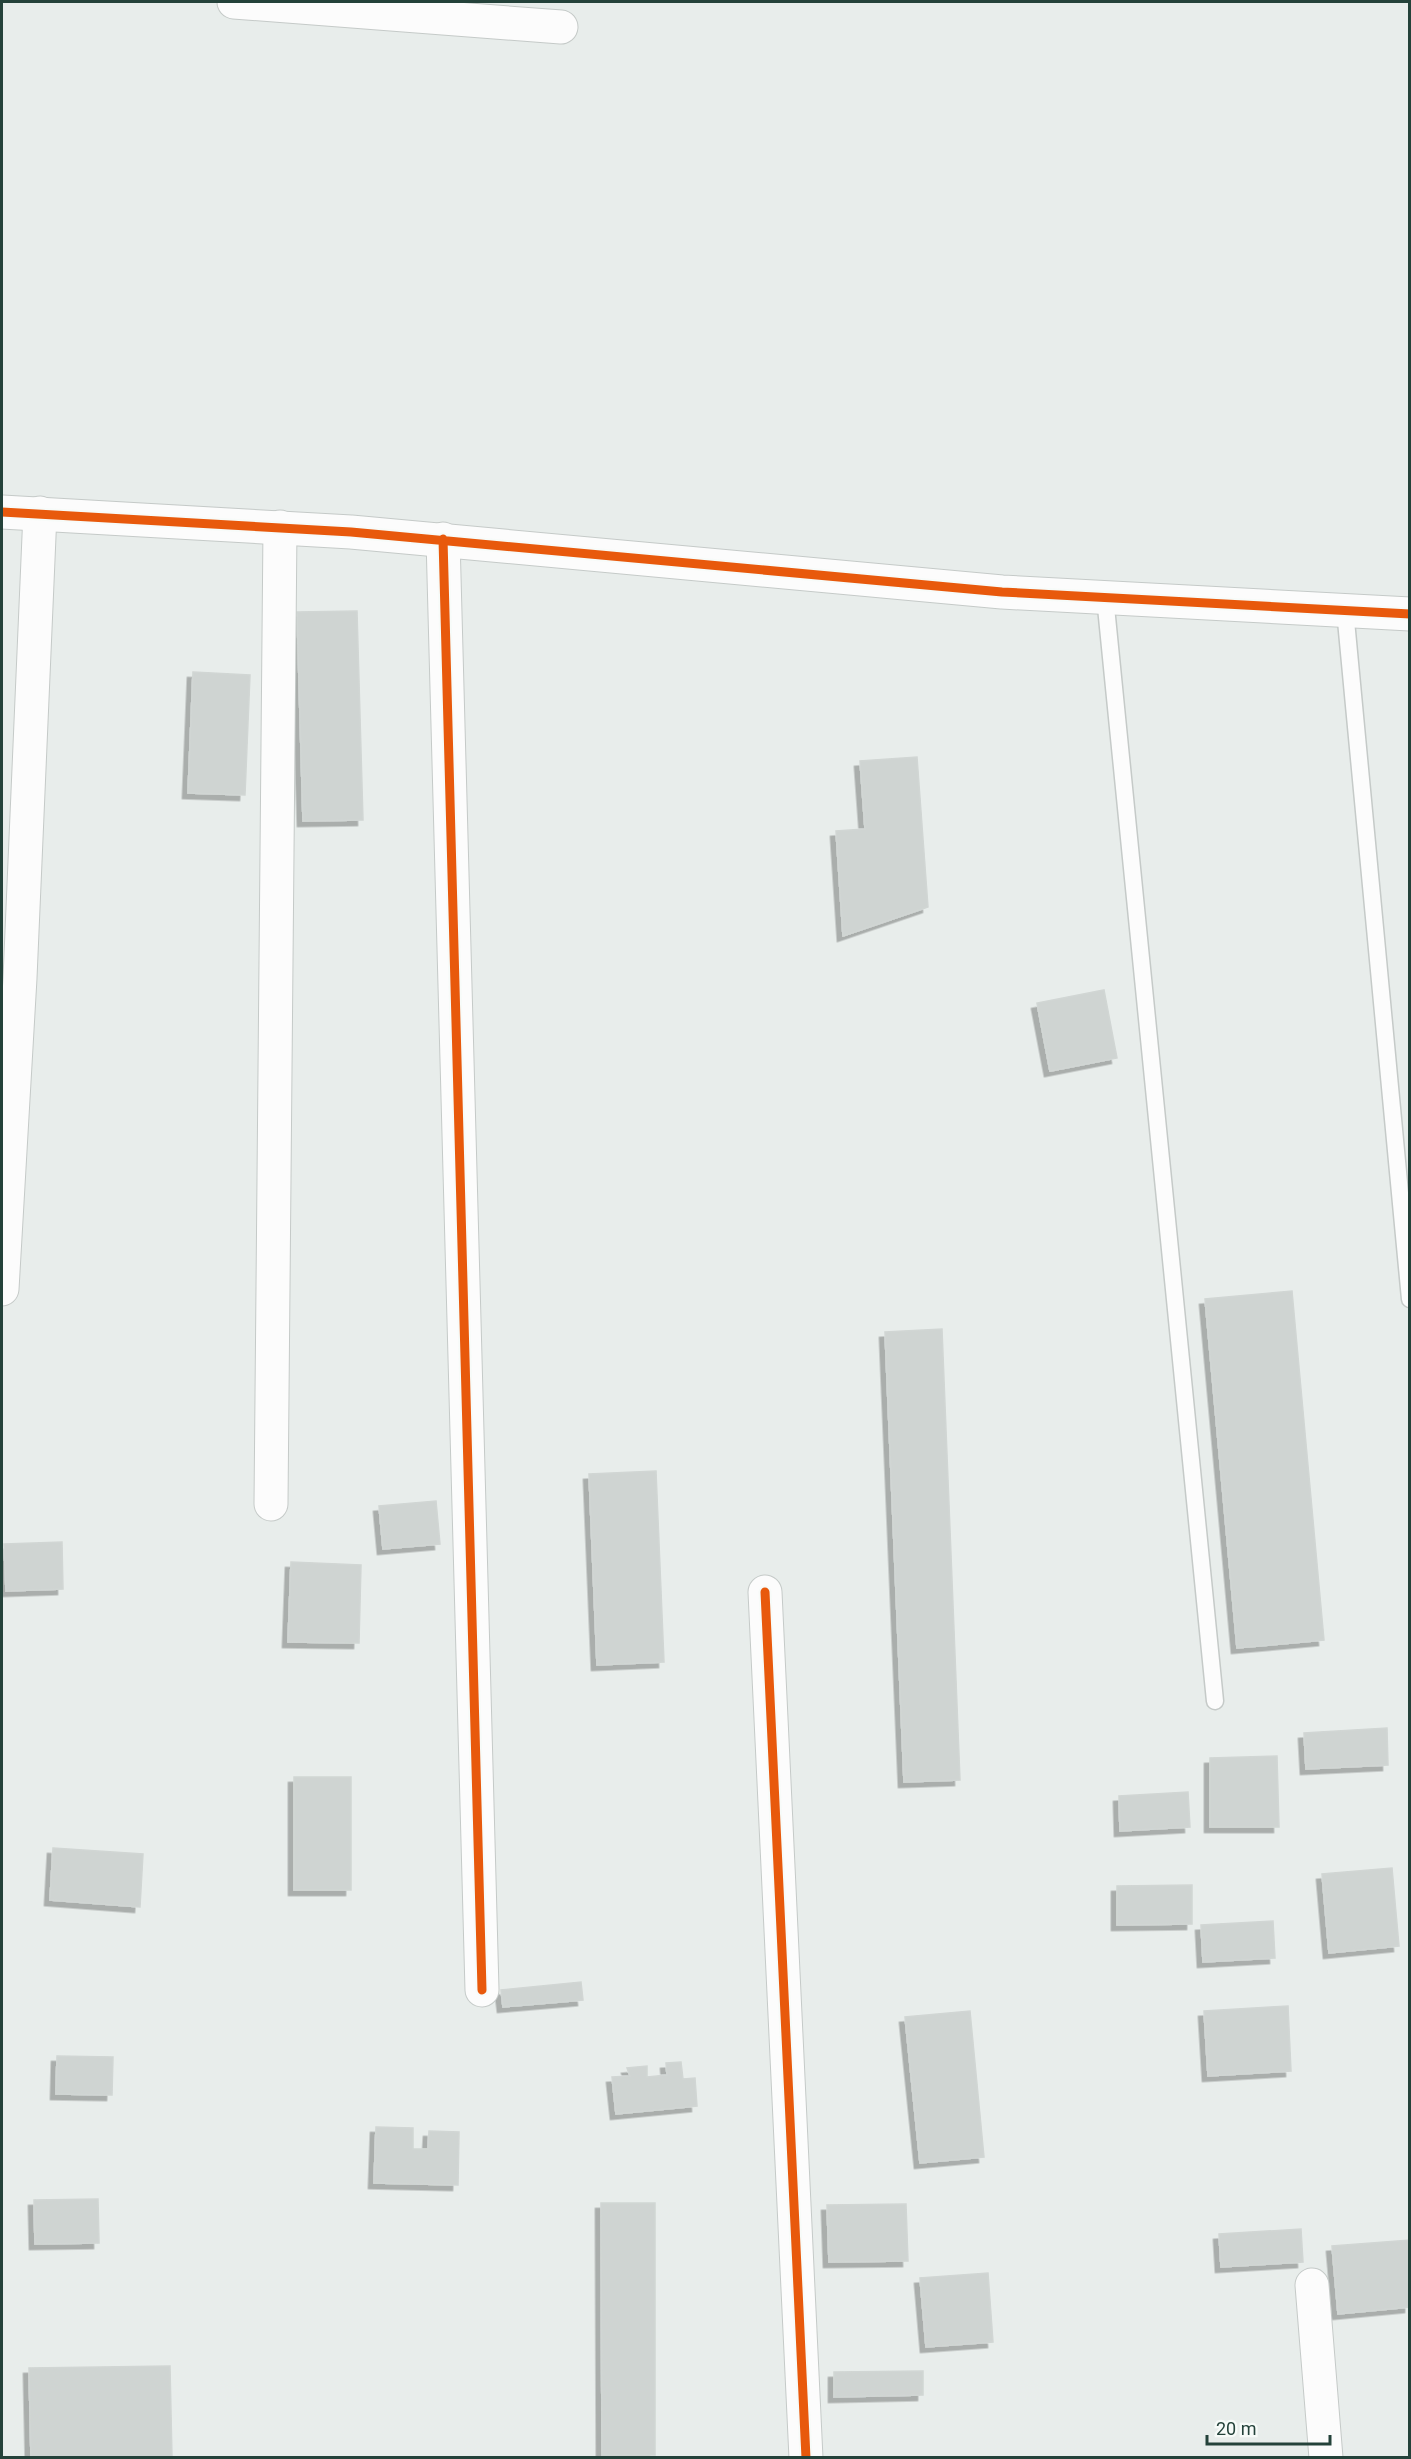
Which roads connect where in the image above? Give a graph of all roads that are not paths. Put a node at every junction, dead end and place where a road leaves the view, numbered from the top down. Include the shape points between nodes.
1 (234, 2) edge
2 (561, 27) dead end
3 (2, 512) edge
4 (40, 513) junction
5 (280, 527) junction
6 (442, 539) junction
7 (1105, 597) junction
8 (1345, 610) junction
9 (1410, 614) edge
10 (2, 1289) edge
11 (1410, 1299) edge
12 (271, 1504) dead end
13 (765, 1592) dead end
14 (1215, 1701) dead end
15 (482, 1990) dead end
16 (1312, 2284) dead end
17 (806, 2457) edge
18 (1326, 2457) edge

1 - 2 street
3 - 4 street
4 - 5 street
4 - 10 street
5 - 6 street
5 - 12 street
6 - 7 street via 1002,592
6 - 15 street
7 - 8 street
7 - 14 lane
8 - 9 street
8 - 11 lane
13 - 17 street
16 - 18 street

